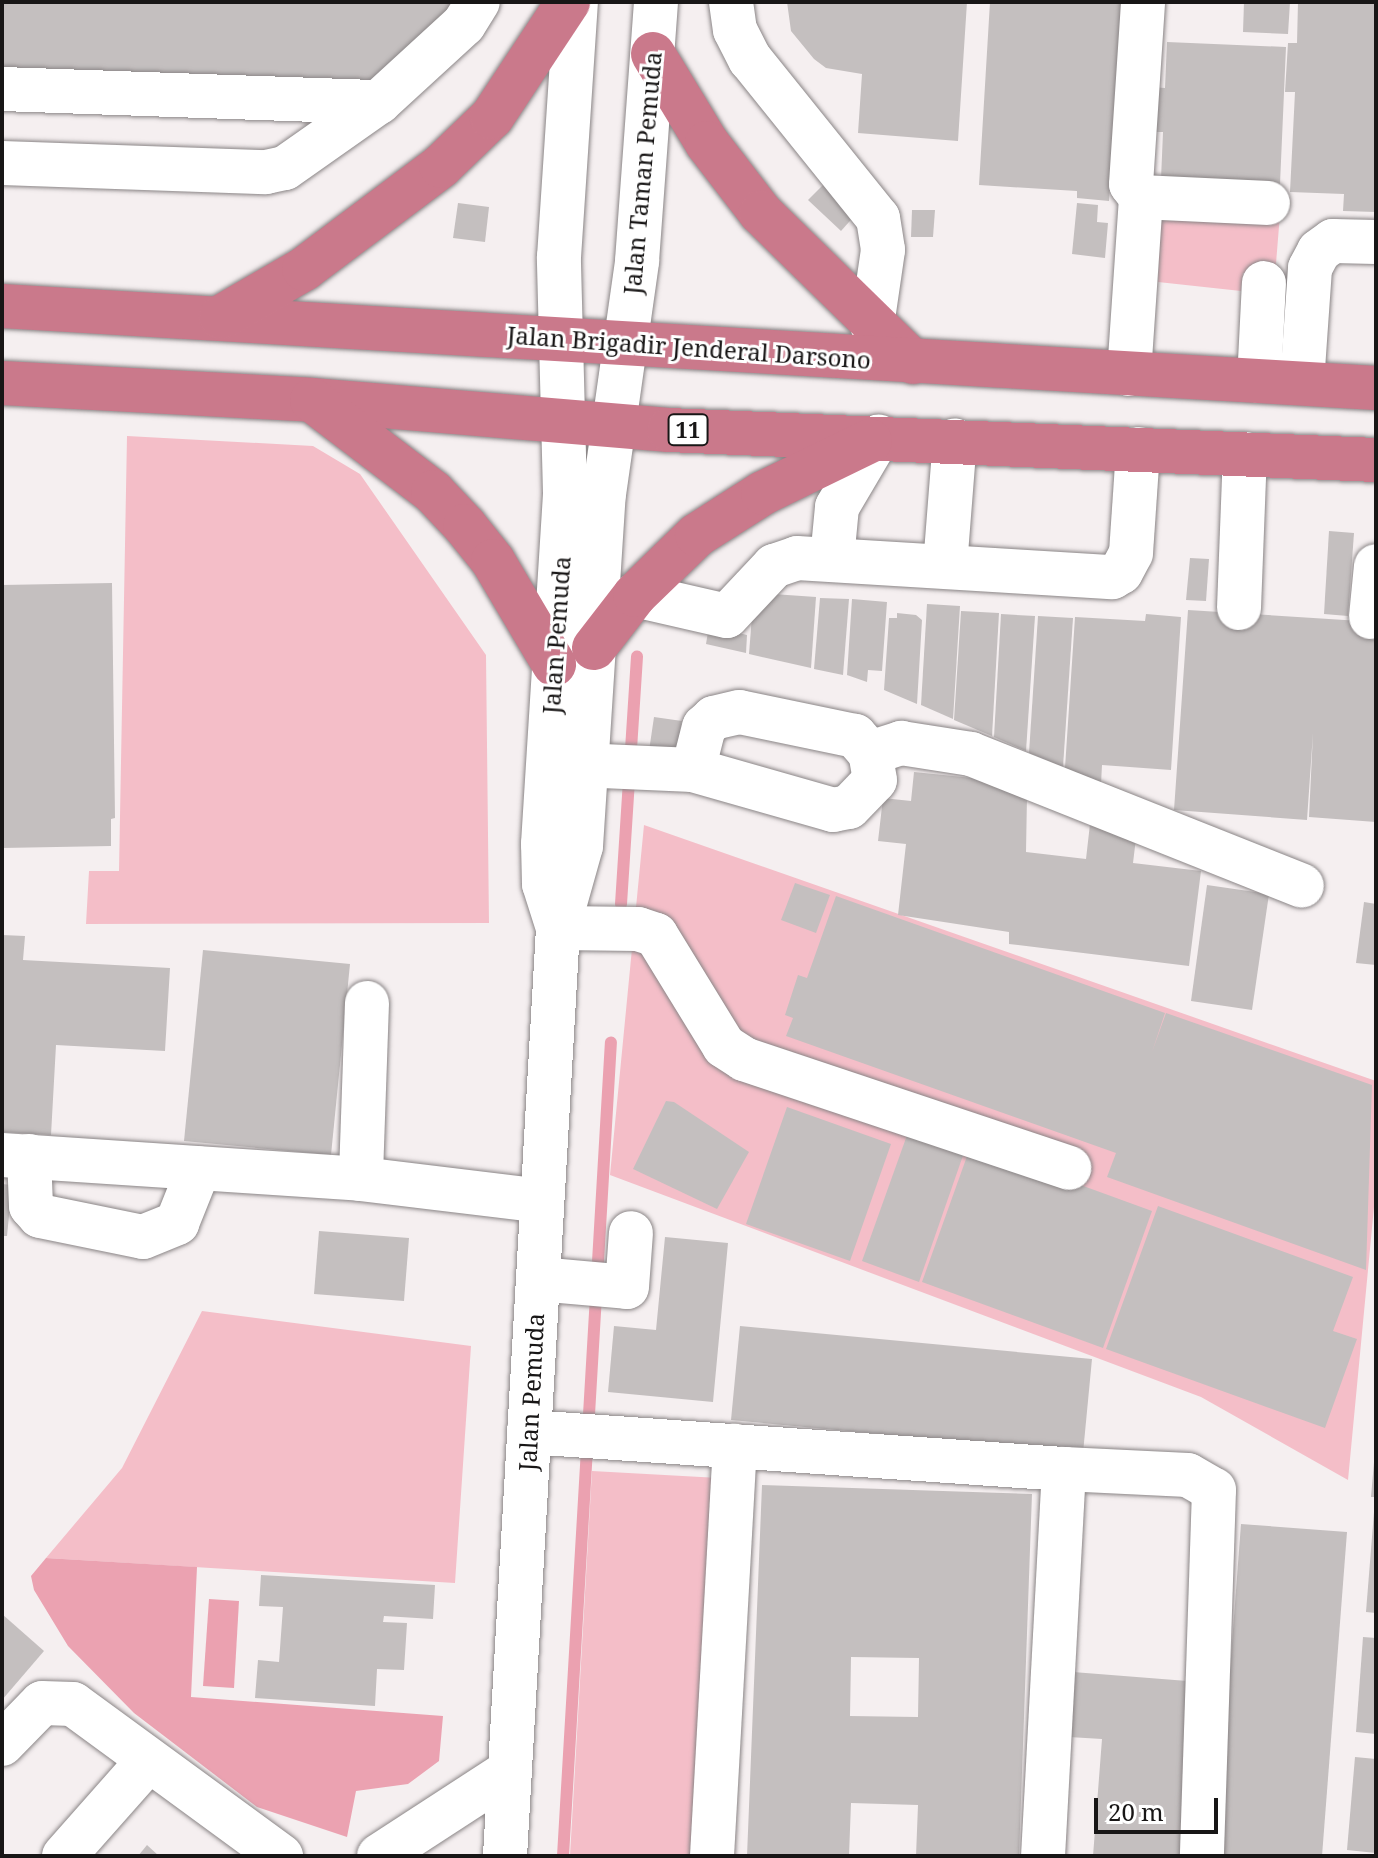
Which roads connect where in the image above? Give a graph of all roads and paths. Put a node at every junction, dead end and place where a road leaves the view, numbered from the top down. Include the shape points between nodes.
1 (478, 2) edge
2 (568, 2) edge
3 (576, 2) edge
4 (656, 2) edge
5 (731, 2) edge
6 (1143, 2) edge
7 (653, 54) junction
8 (2, 89) edge
9 (379, 102) junction
10 (2, 163) edge
11 (1141, 197) junction
12 (1268, 203) dead end
13 (1376, 242) edge
14 (1264, 283) dead end
15 (2, 306) edge
16 (221, 317) junction
17 (872, 325) junction
18 (562, 339) junction
19 (625, 344) junction
20 (913, 362) junction
21 (1129, 374) junction
22 (1259, 381) junction
23 (2, 383) edge
24 (1302, 383) junction
25 (1376, 388) edge
26 (312, 400) junction
27 (565, 421) junction
28 (613, 426) junction
29 (879, 436) junction
30 (955, 440) junction
31 (1138, 449) junction
32 (1245, 454) junction
33 (1376, 460) edge
34 (832, 559) junction
35 (945, 566) junction
36 (1376, 566) edge
37 (635, 595) junction
38 (1239, 608) dead end
39 (1371, 617) dead end
40 (594, 648) junction
41 (554, 664) junction
42 (870, 753) junction
43 (598, 766) junction
44 (693, 770) junction
45 (1302, 886) dead end
46 (558, 928) junction
47 (367, 1003) dead end
48 (16, 1156) edge
49 (199, 1168) junction
50 (1069, 1168) dead end
51 (361, 1179) junction
52 (542, 1201) junction
53 (631, 1233) dead end
54 (538, 1279) junction
55 (529, 1432) junction
56 (735, 1446) junction
57 (1064, 1469) junction
58 (2, 1744) edge
59 (149, 1760) junction
60 (510, 1771) junction
61 (64, 1856) edge
62 (281, 1856) edge
63 (379, 1856) edge
64 (505, 1856) edge
65 (712, 1856) edge
66 (1043, 1856) edge
67 (1202, 1856) edge

1 - 9 street via 464,24
2 - 16 highway via 500,106 441,166 304,269
3 - 18 street via 559,257
4 - 7 street, Jalan Taman Pemuda
5 - 17 street via 735,30 750,59 878,218 883,250
6 - 11 street via 1131,184
7 - 17 highway via 707,143 761,213
7 - 19 street, Jalan Taman Pemuda
8 - 9 street
9 - 10 street via 303,161 266,172
11 - 12 street
11 - 21 street
13 - 24 street via 1333,241 1319,251 1310,268
14 - 22 street
15 - 16 highway, Jalan Brigadir Jenderal Darsono
16 - 18 highway, Jalan Brigadir Jenderal Darsono
17 - 20 highway
18 - 19 highway, Jalan Brigadir Jenderal Darsono
18 - 27 street, Jalan Pemuda
19 - 20 highway, Jalan Brigadir Jenderal Darsono
19 - 28 street, Jalan Pemuda
20 - 21 highway, Jalan Brigadir Jenderal Darsono
21 - 22 highway, Jalan Brigadir Jenderal Darsono
22 - 24 highway, Jalan Brigadir Jenderal Darsono
23 - 26 highway, 11
24 - 25 highway, Jalan Brigadir Jenderal Darsono
26 - 27 highway, 11
26 - 41 highway via 433,492 465,526 493,561
27 - 28 highway, 11
27 - 41 street, Jalan Pemuda
28 - 29 highway, 11
28 - 40 street, Jalan Pemuda
29 - 30 highway, 11
29 - 34 street via 837,507
29 - 37 highway via 734,509 697,535
30 - 31 highway, 11
30 - 35 street
31 - 32 highway, 11
31 - 35 street via 1131,553 1121,572 1112,577
32 - 33 highway, 11
32 - 38 street
34 - 35 street
34 - 37 street via 797,558 774,566 727,616
36 - 39 street
37 - 40 highway
40 - 43 street, Jalan Pemuda
41 - 43 street, Jalan Pemuda
42 - 44 street via 855,736 739,712 714,718 704,727
42 - 44 street via 875,780 870,789 849,807 833,810
42 - 45 street via 901,743 971,754
43 - 44 street
43 - 46 street, Jalan Pemuda via 544,884
46 - 50 street via 638,929 656,935 724,1046 744,1059
46 - 52 street, Jalan Pemuda
47 - 51 street
48 - 49 street
48 - 49 street via 31,1206 40,1216 143,1237 177,1223
49 - 51 street
51 - 52 street
52 - 54 street, Jalan Pemuda
53 - 54 street via 627,1287
54 - 55 street, Jalan Pemuda
55 - 56 street
55 - 60 street, Jalan Pemuda
56 - 57 street
56 - 65 street
57 - 66 street
57 - 67 street via 1188,1475 1214,1490
58 - 59 street via 30,1712 42,1703 58,1702 73,1704
59 - 61 street
59 - 62 street
60 - 63 street
60 - 64 street, Jalan Pemuda

